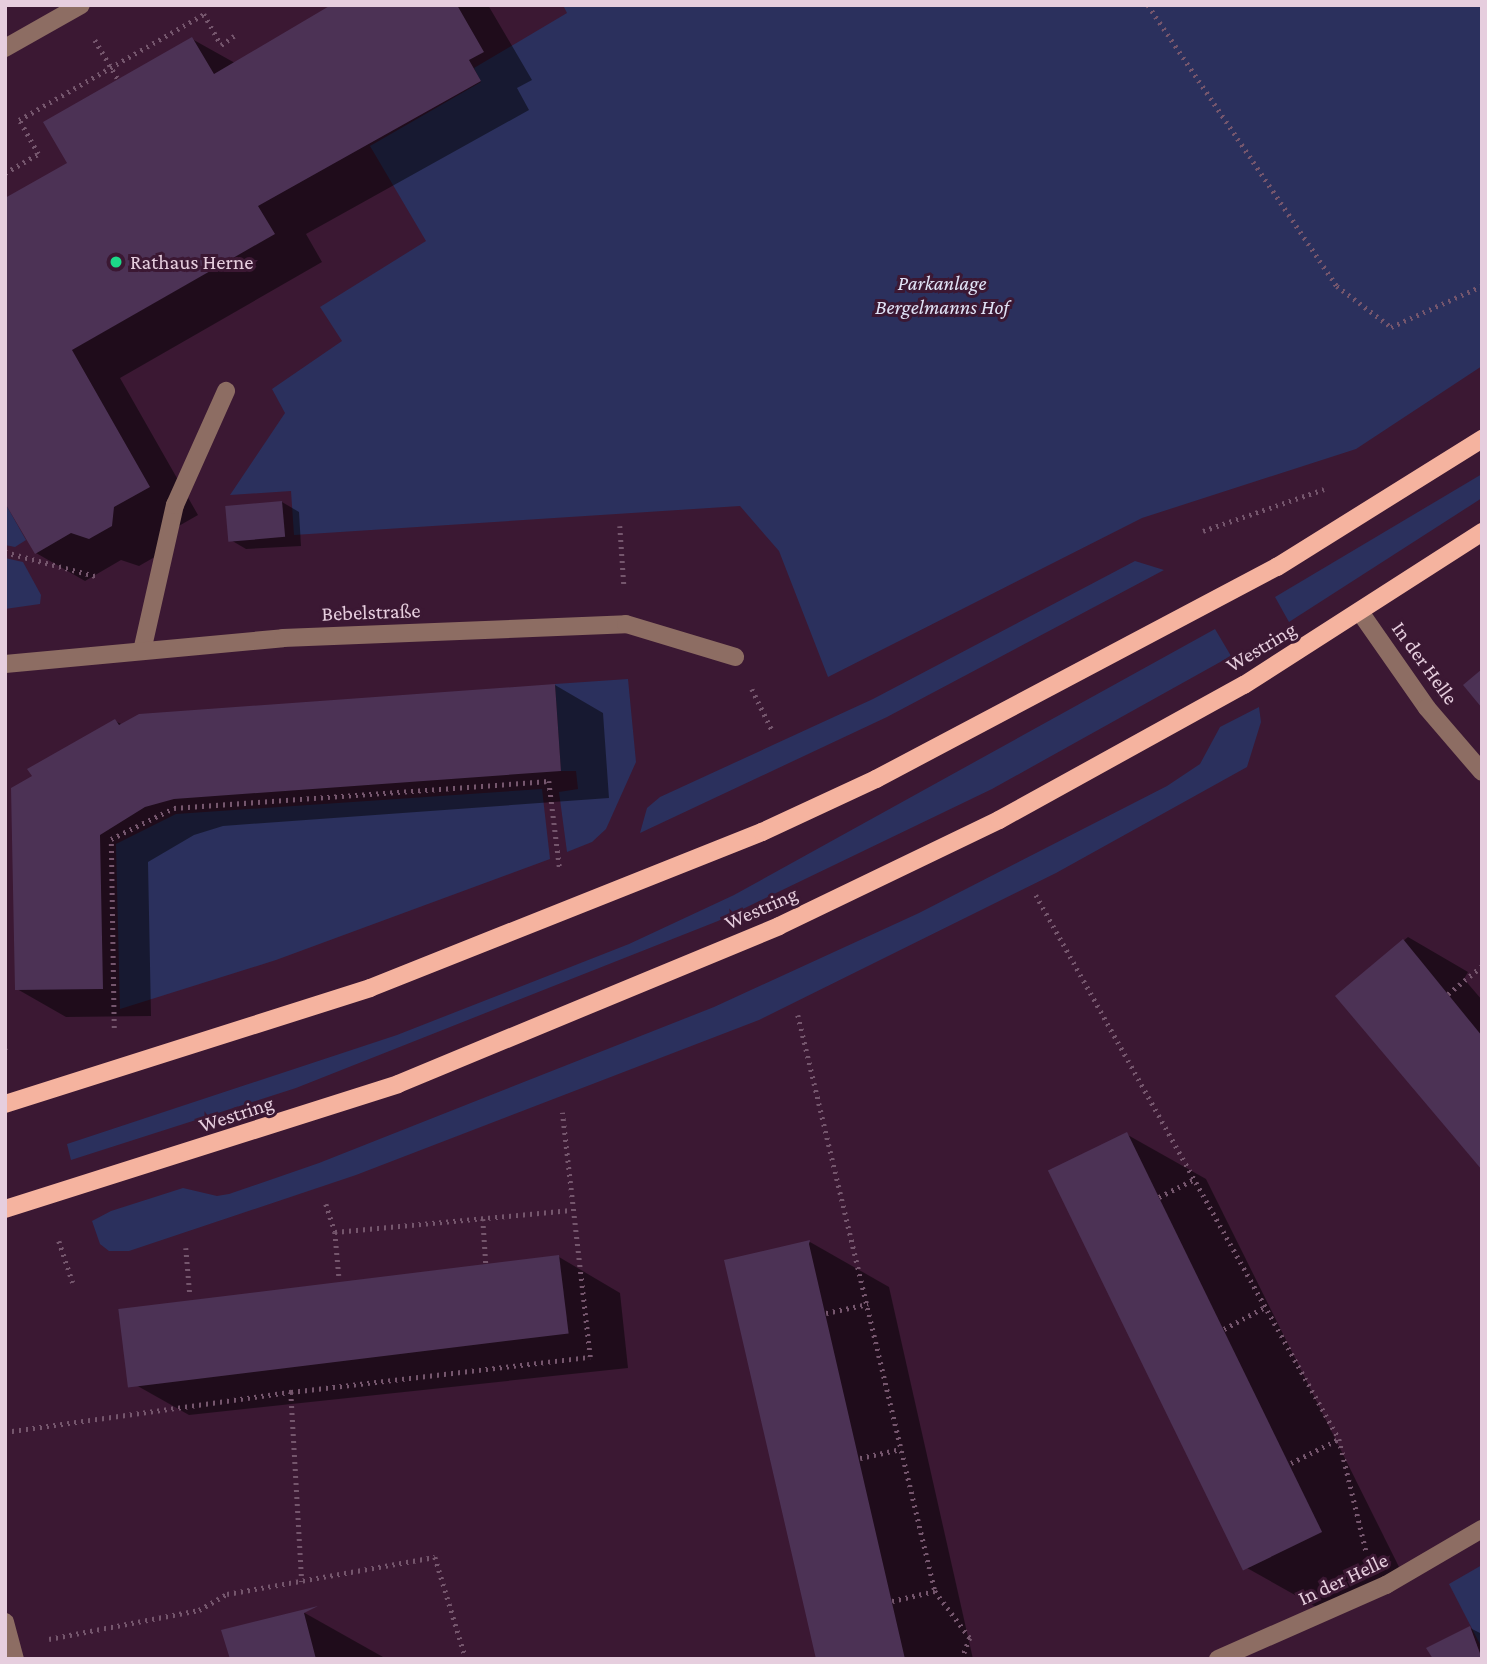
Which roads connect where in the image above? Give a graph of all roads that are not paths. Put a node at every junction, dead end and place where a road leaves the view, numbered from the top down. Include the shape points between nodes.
1 (81, 5) edge
2 (5, 48) edge
3 (226, 391) dead end
4 (1482, 439) edge
5 (1482, 532) edge
6 (1360, 612) junction
7 (142, 651) junction
8 (735, 657) road end
9 (5, 664) edge
10 (1482, 772) edge
11 (5, 1104) edge
12 (5, 1209) edge
13 (1482, 1529) edge
14 (5, 1622) edge
15 (14, 1653) edge
16 (1218, 1659) edge

1 - 2 street
3 - 7 street via 175,506
4 - 11 main road via 1277,567 863,785 565,914 369,988
5 - 6 main road, Westring
6 - 10 street, In der Helle via 1427,708
6 - 12 main road, Westring via 1244,685 999,820 779,926 398,1084
7 - 8 street, Bebelstraße via 283,638 626,624
7 - 9 street, Bebelstraße
13 - 16 street, In der Helle via 1386,1585
14 - 15 street

